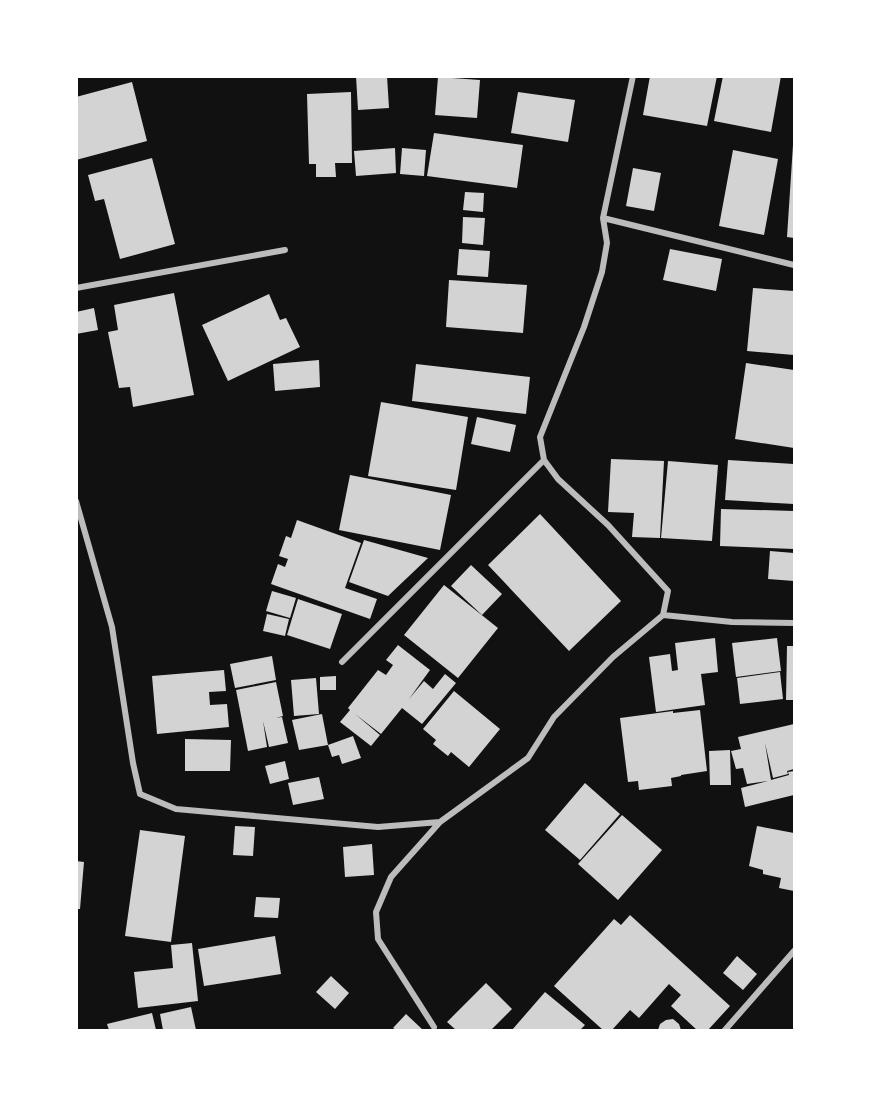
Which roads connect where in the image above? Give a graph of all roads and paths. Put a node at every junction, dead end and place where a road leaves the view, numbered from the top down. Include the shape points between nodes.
1 (633, 76) edge
2 (603, 218) junction
3 (285, 250) dead end
4 (795, 265) edge
5 (76, 288) edge
6 (544, 460) junction
7 (76, 501) edge
8 (663, 615) junction
9 (795, 623) edge
10 (342, 662) dead end
11 (440, 822) junction
12 (795, 951) edge
13 (434, 1027) dead end
14 (725, 1030) edge

1 - 2 street
2 - 4 street
2 - 6 street via 607,243 602,272 540,437
3 - 5 street
6 - 8 street via 668,591
6 - 10 street
7 - 11 street via 112,627 140,794 187,810 378,827
8 - 9 street
8 - 11 street via 613,657 554,717 528,758
11 - 13 street via 391,877 376,912 378,939
12 - 14 street

